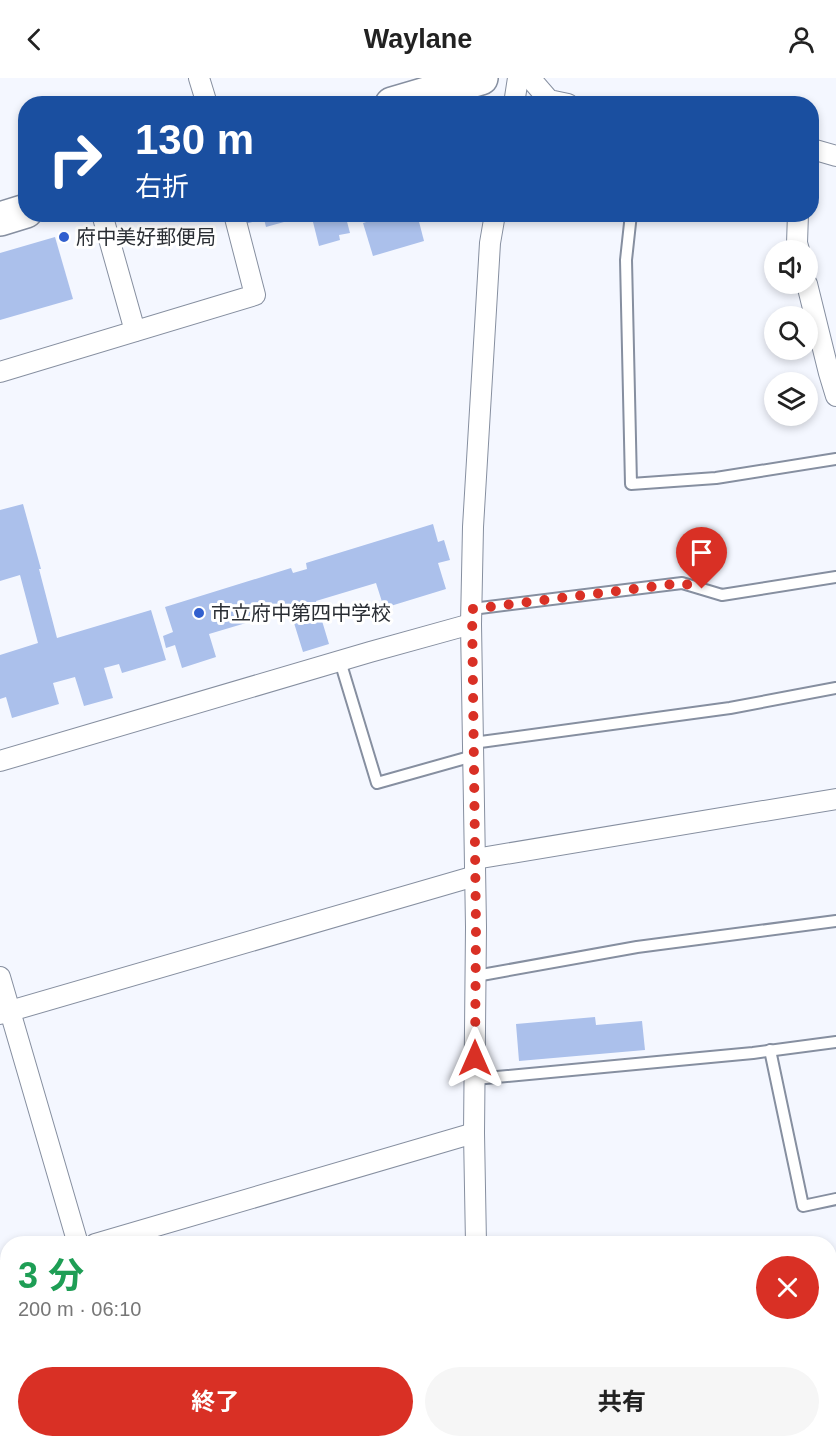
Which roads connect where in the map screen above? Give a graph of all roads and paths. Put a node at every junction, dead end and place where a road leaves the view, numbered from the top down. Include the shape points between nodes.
1 (199, 78) edge
2 (481, 78) edge
3 (518, 78) edge
4 (530, 78) edge
5 (205, 96) edge
6 (419, 96) edge
7 (516, 96) edge
8 (546, 96) edge
9 (819, 151) edge
10 (836, 156) edge
11 (18, 213) edge
12 (0, 219) edge
13 (104, 222) edge
14 (236, 222) edge
15 (494, 222) edge
16 (630, 222) edge
17 (798, 222) edge
18 (797, 240) edge
19 (809, 294) edge
20 (135, 331) junction
21 (0, 372) edge
22 (836, 396) edge
23 (836, 459) edge
24 (836, 577) edge
25 (472, 616) junction
26 (340, 661) junction
27 (836, 688) edge
28 (473, 750) junction
29 (0, 761) edge
30 (836, 799) edge
31 (475, 867) junction
32 (836, 921) edge
33 (476, 976) junction
34 (0, 977) edge
35 (5, 1013) edge
36 (836, 1042) edge
37 (770, 1050) junction
38 (475, 1079) junction
39 (474, 1133) junction
40 (836, 1199) edge
41 (75, 1236) edge
42 (122, 1236) edge
43 (476, 1236) edge

1 - 5 street
2 - 6 highway
3 - 7 street
4 - 8 street
9 - 10 street
11 - 12 highway
13 - 20 street
14 - 20 street via 255,295
15 - 25 street via 473,527
16 - 23 lane via 626,260 631,484 716,478
17 - 18 street
19 - 22 street
20 - 21 street
24 - 25 lane via 722,595 682,583
25 - 26 street
25 - 28 street
26 - 28 lane via 377,783
26 - 29 street
27 - 28 lane
28 - 31 street
30 - 31 street
31 - 33 street
31 - 35 street
32 - 33 lane via 637,947
33 - 38 street
34 - 35 street
35 - 41 street
36 - 37 lane
37 - 38 lane
37 - 40 lane via 803,1206
38 - 39 street
39 - 42 street
39 - 43 street

